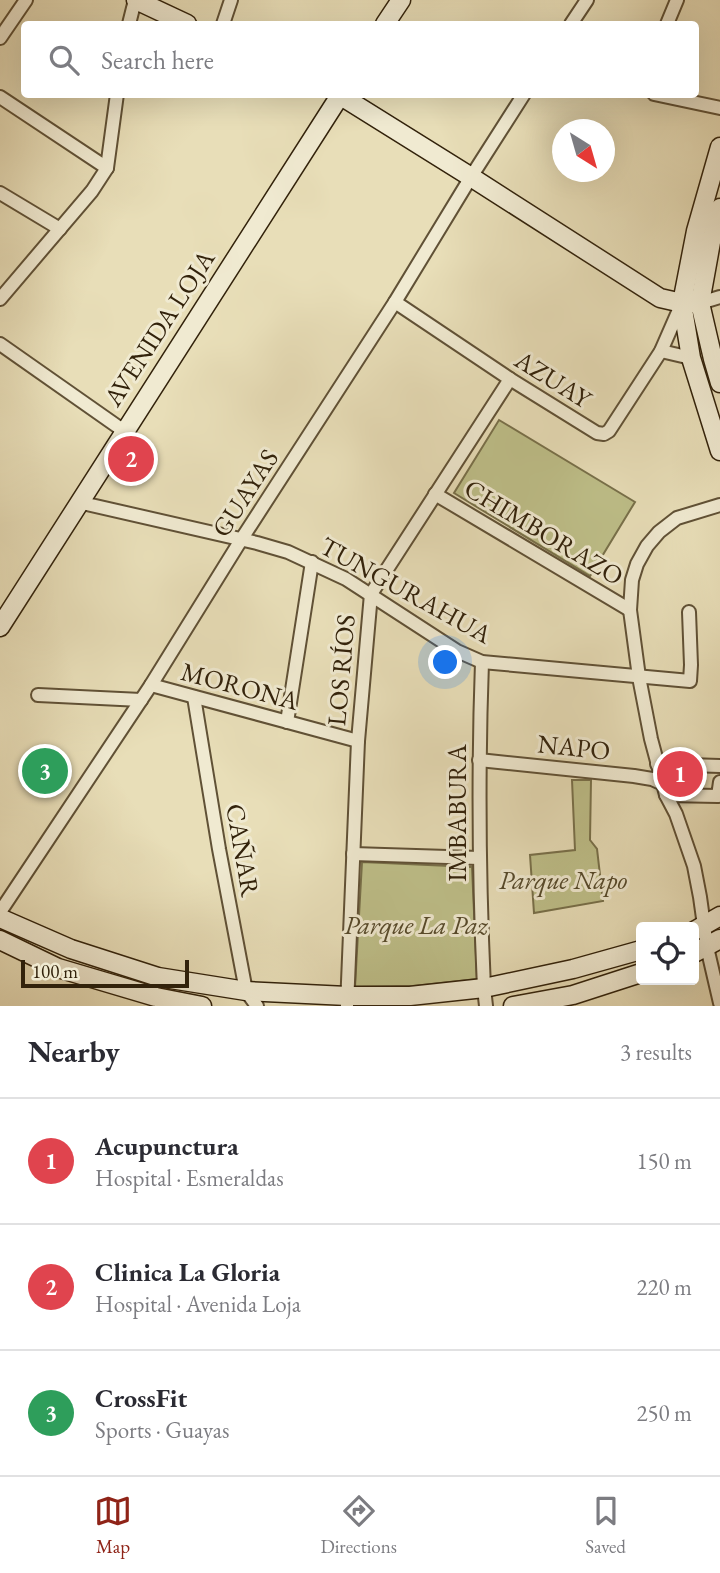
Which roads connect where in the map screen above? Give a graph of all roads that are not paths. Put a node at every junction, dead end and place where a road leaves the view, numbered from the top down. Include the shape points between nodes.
1 (26, 0) edge
2 (135, 0) edge
3 (231, 0) edge
4 (401, 0) edge
5 (587, 0) edge
6 (677, 0) edge
7 (130, 21) edge
8 (180, 21) edge
9 (224, 21) edge
10 (387, 21) edge
11 (573, 21) edge
12 (668, 21) edge
13 (0, 38) edge
14 (0, 97) edge
15 (116, 98) edge
16 (337, 98) edge
17 (344, 98) edge
18 (521, 98) edge
19 (673, 98) edge
20 (720, 108) edge
21 (719, 153) edge
22 (107, 168) junction
23 (471, 177) junction
24 (0, 192) edge
25 (720, 208) edge
26 (60, 229) junction
27 (716, 243) edge
28 (720, 297) edge
29 (0, 299) edge
30 (395, 302) junction
31 (691, 303) junction
32 (0, 344) edge
33 (661, 351) junction
34 (691, 358) junction
35 (510, 379) junction
36 (720, 383) edge
37 (124, 431) junction
38 (720, 451) edge
39 (435, 494) junction
40 (78, 502) junction
41 (720, 505) edge
42 (241, 540) junction
43 (312, 562) junction
44 (371, 594) junction
45 (630, 610) junction
46 (689, 612) dead end
47 (0, 627) edge
48 (482, 662) junction
49 (639, 677) junction
50 (151, 685) junction
51 (38, 695) dead end
52 (194, 696) junction
53 (141, 700) junction
54 (287, 722) junction
55 (358, 741) junction
56 (479, 760) junction
57 (657, 764) junction
58 (720, 766) edge
59 (720, 782) edge
60 (664, 789) junction
61 (719, 796) edge
62 (353, 854) junction
63 (479, 858) junction
64 (0, 912) edge
65 (0, 918) edge
66 (706, 924) edge
67 (0, 940) edge
68 (707, 946) edge
69 (636, 951) edge
70 (636, 975) edge
71 (158, 977) junction
72 (246, 991) junction
73 (485, 997) edge
74 (347, 1001) edge
75 (575, 1001) edge
76 (156, 1002) edge
77 (720, 1003) edge
78 (202, 1006) edge
79 (257, 1006) edge
80 (513, 1006) edge

1 - 13 street
2 - 7 street
2 - 8 main road
3 - 9 street
4 - 10 main road
5 - 11 street
6 - 12 street
14 - 22 street
15 - 22 street
16 - 37 main road, AVENIDA LOJA
17 - 23 main road
18 - 23 street, GUAYAS
19 - 20 street
21 - 31 main road via 696,231
22 - 26 street
23 - 30 street, GUAYAS
23 - 31 main road via 660,298
24 - 26 street
25 - 27 main road
26 - 29 street
27 - 31 main road
28 - 31 street
30 - 35 street, AZUAY
30 - 42 street, GUAYAS
31 - 33 street, AZUAY
31 - 34 main road
31 - 36 main road
32 - 37 street
33 - 34 street
33 - 35 street, AZUAY via 604,434
34 - 38 main road
35 - 39 street, LOS RÍOS
37 - 40 main road, AVENIDA LOJA
39 - 44 street, LOS RÍOS
39 - 45 street, CHIMBORAZO
40 - 42 street, TUNGURAHUA
40 - 47 main road, AVENIDA LOJA
41 - 45 street via 677,518 647,546 636,564
42 - 43 street, TUNGURAHUA
42 - 50 street, GUAYAS
43 - 44 street, TUNGURAHUA
43 - 54 street
44 - 48 street, TUNGURAHUA via 457,651
44 - 55 street, LOS RÍOS
45 - 49 street
46 - 49 street, TUNGURAHUA via 690,681
48 - 49 street, TUNGURAHUA
48 - 56 street, IMBABURA
49 - 57 street
50 - 52 street, MORONA
50 - 53 street, GUAYAS
51 - 53 street
52 - 54 street, MORONA
52 - 72 street, CAÑAR
53 - 64 street, GUAYAS
54 - 55 street, MORONA
55 - 62 street, LOS RÍOS
56 - 60 street, NAPO via 634,776 652,779
56 - 63 street, IMBABURA
57 - 58 street
57 - 60 street
59 - 61 street
60 - 61 street, NAPO
60 - 66 street via 694,866
62 - 63 street
62 - 74 street, LOS RÍOS
63 - 73 street, IMBABURA
65 - 71 main road via 71,949
66 - 68 street
67 - 76 main road via 58,968
68 - 77 street
69 - 73 main road
70 - 75 main road
71 - 72 main road
71 - 76 street
72 - 74 main road
72 - 79 street, CAÑAR
73 - 74 main road
75 - 80 main road
76 - 78 main road

